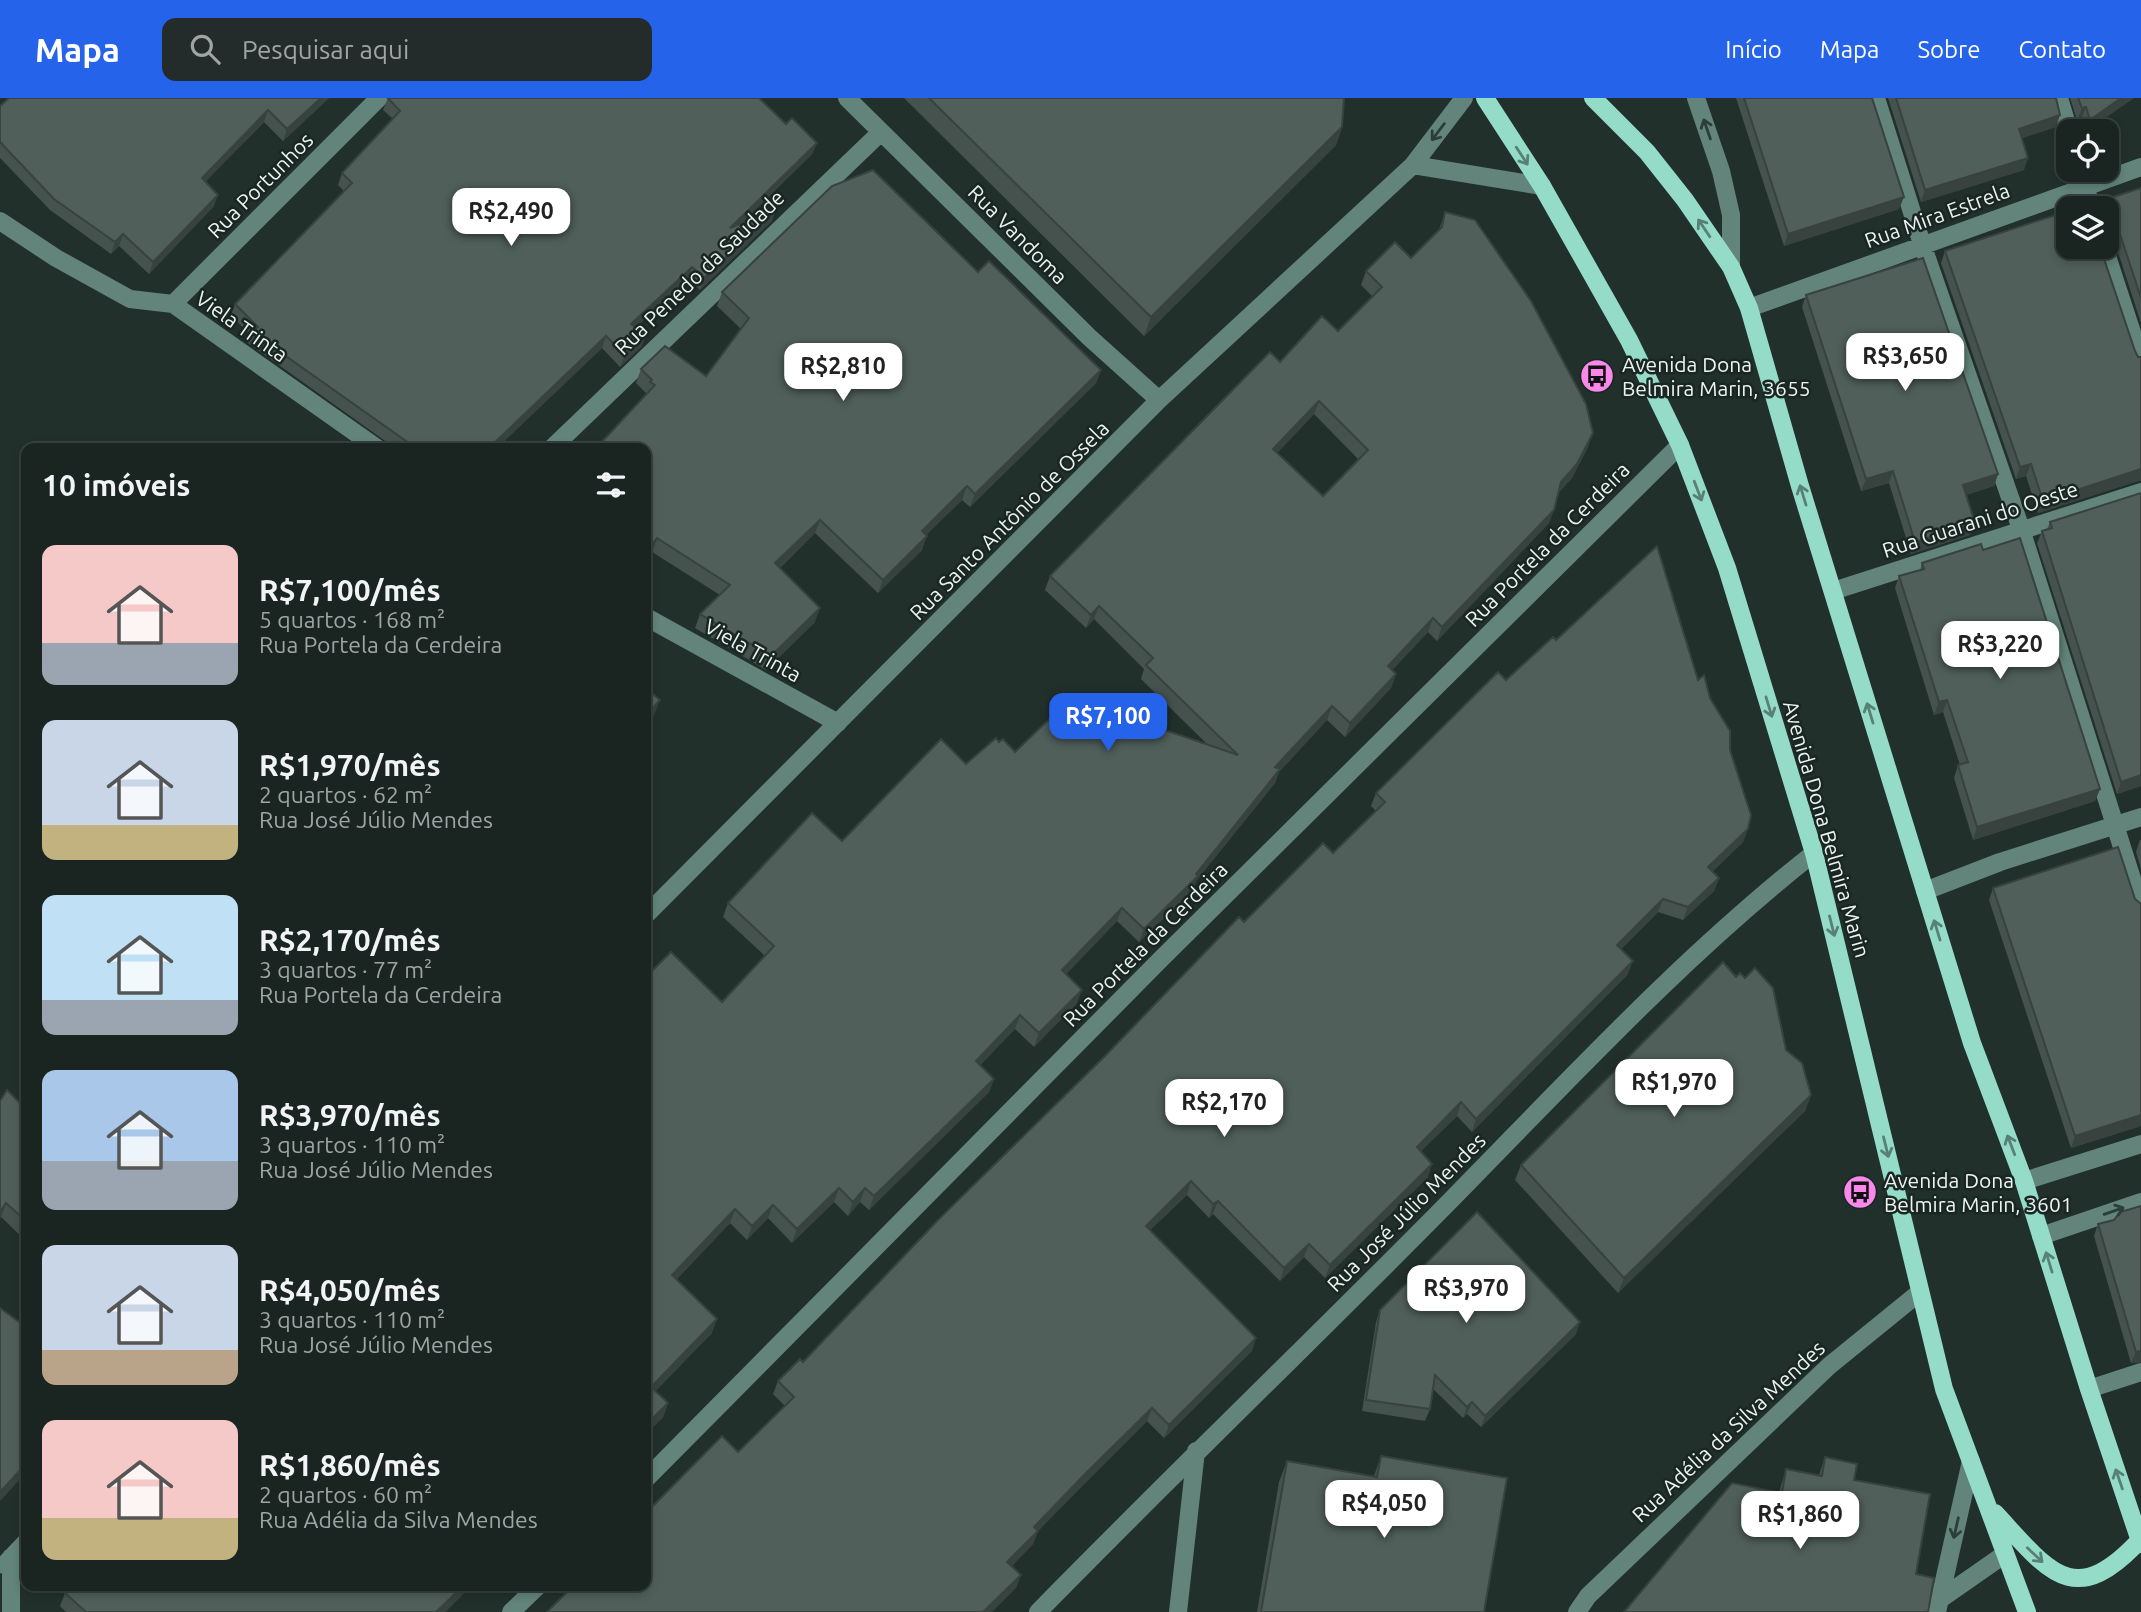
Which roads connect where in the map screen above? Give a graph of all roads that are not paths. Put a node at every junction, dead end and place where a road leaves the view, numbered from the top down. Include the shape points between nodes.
1 (379, 98) edge
2 (847, 98) edge
3 (1464, 98) edge
4 (1485, 98) edge
5 (1593, 98) edge
6 (1696, 98) edge
7 (1876, 98) edge
8 (2059, 98) edge
9 (2065, 119) edge
10 (881, 132) junction
11 (1413, 165) junction
12 (2141, 167) edge
13 (2119, 171) edge
14 (2072, 182) edge
15 (1542, 186) junction
16 (0, 220) edge
17 (1922, 244) junction
18 (2108, 259) edge
19 (1731, 267) junction
20 (173, 304) junction
21 (1749, 308) junction
22 (2141, 360) edge
23 (1159, 400) junction
24 (370, 443) edge
25 (557, 443) edge
26 (1681, 445) junction
27 (2141, 492) edge
28 (2021, 529) junction
29 (1833, 591) junction
30 (651, 620) edge
31 (838, 723) junction
32 (2141, 817) edge
33 (2115, 825) junction
34 (1814, 853) junction
35 (1925, 891) junction
36 (2141, 908) edge
37 (651, 910) edge
38 (2141, 1143) edge
39 (2024, 1181) junction
40 (2141, 1202) edge
41 (2041, 1236) junction
42 (1920, 1292) junction
43 (2141, 1372) edge
44 (2089, 1389) junction
45 (1196, 1451) junction
46 (1971, 1461) junction
47 (651, 1474) edge
48 (1988, 1505) junction
49 (2141, 1541) edge
50 (21, 1547) edge
51 (2006, 1553) junction
52 (6, 1563) edge
53 (533, 1591) edge
54 (1938, 1606) edge
55 (11, 1612) edge
56 (511, 1612) edge
57 (1038, 1612) edge
58 (1178, 1612) edge
59 (1577, 1612) edge
60 (2027, 1612) edge

1 - 20 street, Rua Portunhos
2 - 10 street, Rua Vandoma
3 -> 11 street, Rua Santo Antônio de Ossela
4 -> 15 main road, Avenida Dona Belmira Marin
19 -> 5 main road via 1647,152
19 -> 6 street via 1731,215
7 - 17 street
8 - 9 street
10 - 23 street, Rua Vandoma
10 - 25 street, Rua Penedo da Saudade
11 - 15 street
11 - 23 street, Rua Santo Antônio de Ossela
12 - 13 street, Rua Mira Estrela
14 - 17 street, Rua Mira Estrela
15 - 26 main road, Avenida Dona Belmira Marin via 1629,340
16 - 20 street, Viela Trinta via 55,258 130,299
17 - 21 street, Rua Mira Estrela
17 - 28 street
18 - 22 street
19 - 21 main road
20 - 24 street, Viela Trinta
29 -> 21 main road
23 - 31 street, Rua Santo Antônio de Ossela
26 -> 34 main road, Avenida Dona Belmira Marin via 1727,568
26 - 47 street, Rua Portela da Cerdeira via 1161,959
27 - 28 street, Rua Guarani do Oeste
28 - 29 street, Rua Guarani do Oeste
28 - 33 street
35 -> 29 main road
30 - 31 street, Viela Trinta
31 - 37 street, Rua Santo Antônio de Ossela
32 - 33 street
33 - 35 street
33 - 36 street
34 -> 42 main road, Avenida Dona Belmira Marin
34 - 45 street, Rua José Júlio Mendes via 1669,977
39 -> 35 main road via 1972,1043
38 - 39 street
39 - 41 main road
41 -> 40 street
44 -> 41 main road
42 - 46 main road, Avenida Dona Belmira Marin via 1944,1389
42 - 59 street, Rua Adélia da Silva Mendes via 1829,1366 1588,1596
43 - 44 street
49 -> 44 main road
45 - 57 street, Rua José Júlio Mendes
45 - 58 street
46 - 48 main road, Avenida Dona Belmira Marin
46 -> 54 street
48 -> 49 main road via 2033,1555 2073,1579 2094,1577
48 - 51 main road, Avenida Dona Belmira Marin
50 - 52 street
51 - 54 street
51 - 60 main road, Avenida Dona Belmira Marin
52 - 55 street
53 - 56 street

